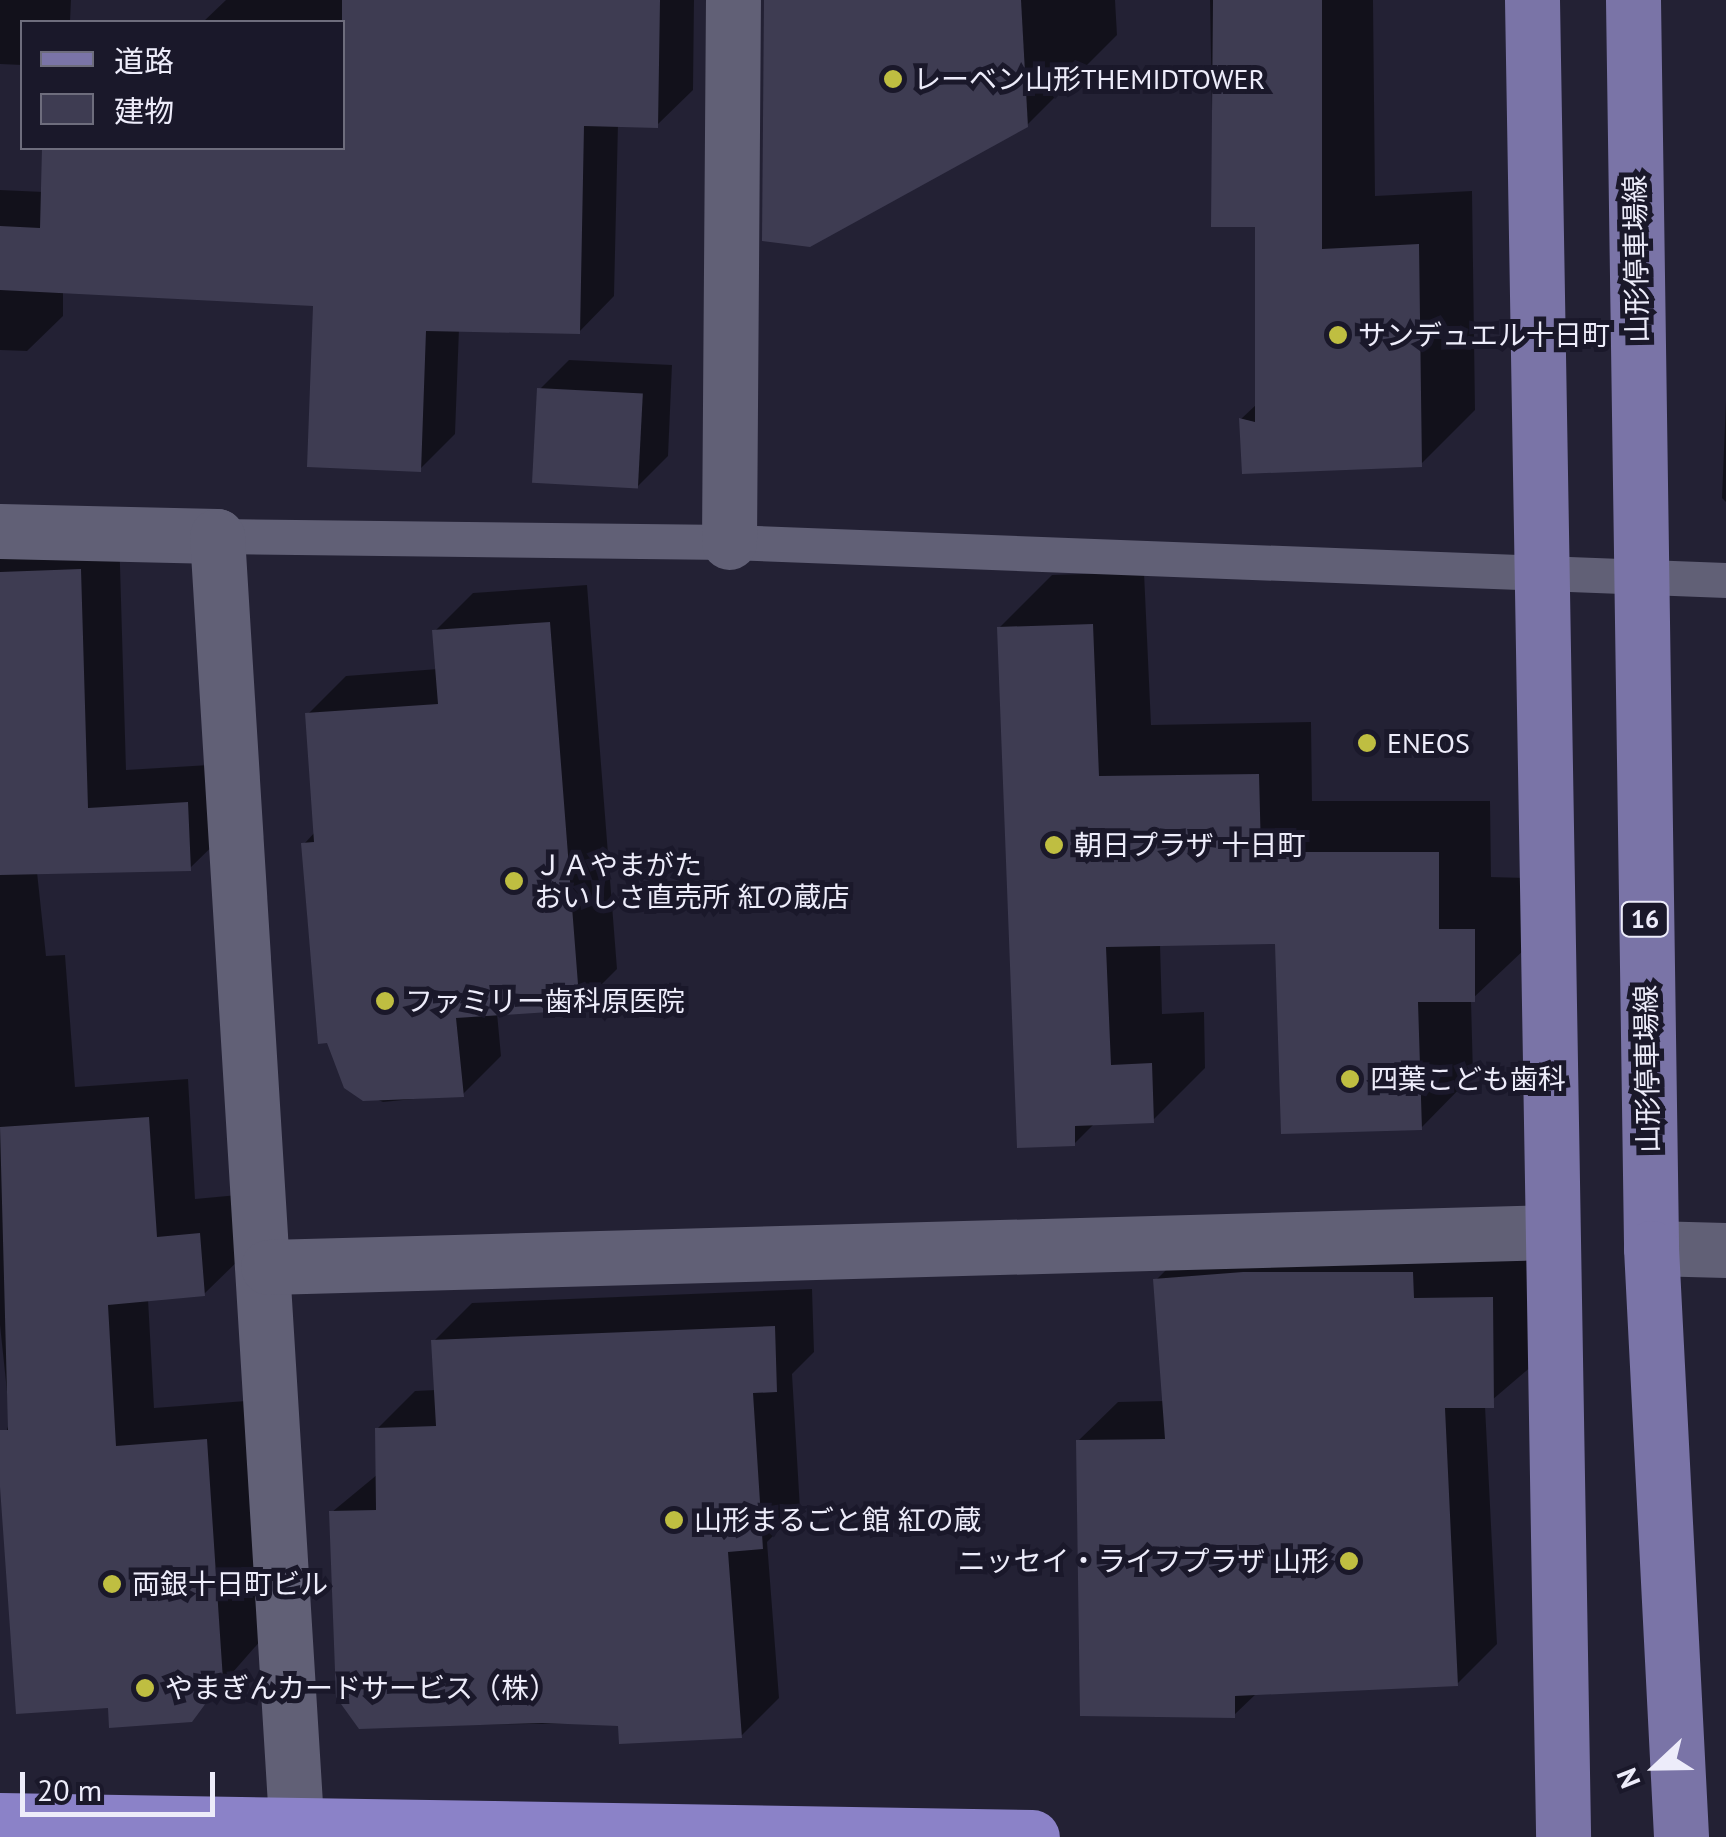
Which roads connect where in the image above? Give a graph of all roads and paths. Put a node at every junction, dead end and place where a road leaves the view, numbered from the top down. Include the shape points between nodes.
1 (733, 0) edge
2 (1532, 0) edge
3 (1633, 0) edge
4 (0, 532) edge
5 (216, 536) junction
6 (729, 542) junction
7 (1537, 575) junction
8 (1639, 575) junction
9 (1726, 580) edge
10 (1551, 1232) junction
11 (1650, 1248) junction
12 (1726, 1250) edge
13 (268, 1266) junction
14 (0, 1820) edge
15 (315, 1827) edge
16 (1032, 1837) edge
17 (1563, 1837) edge
18 (1681, 1837) edge

1 - 6 street
2 - 7 main road
3 - 8 main road, 山形停車場線 / 16
4 - 5 street
5 - 6 lane
5 - 13 street
6 - 7 lane
7 - 8 lane
7 - 10 main road
8 - 9 lane
8 - 11 main road, 山形停車場線 / 16
10 - 13 street
10 - 17 main road
11 - 12 street
11 - 18 main road, 山形停車場線 / 16
13 - 15 street
14 - 15 highway
15 - 16 highway

